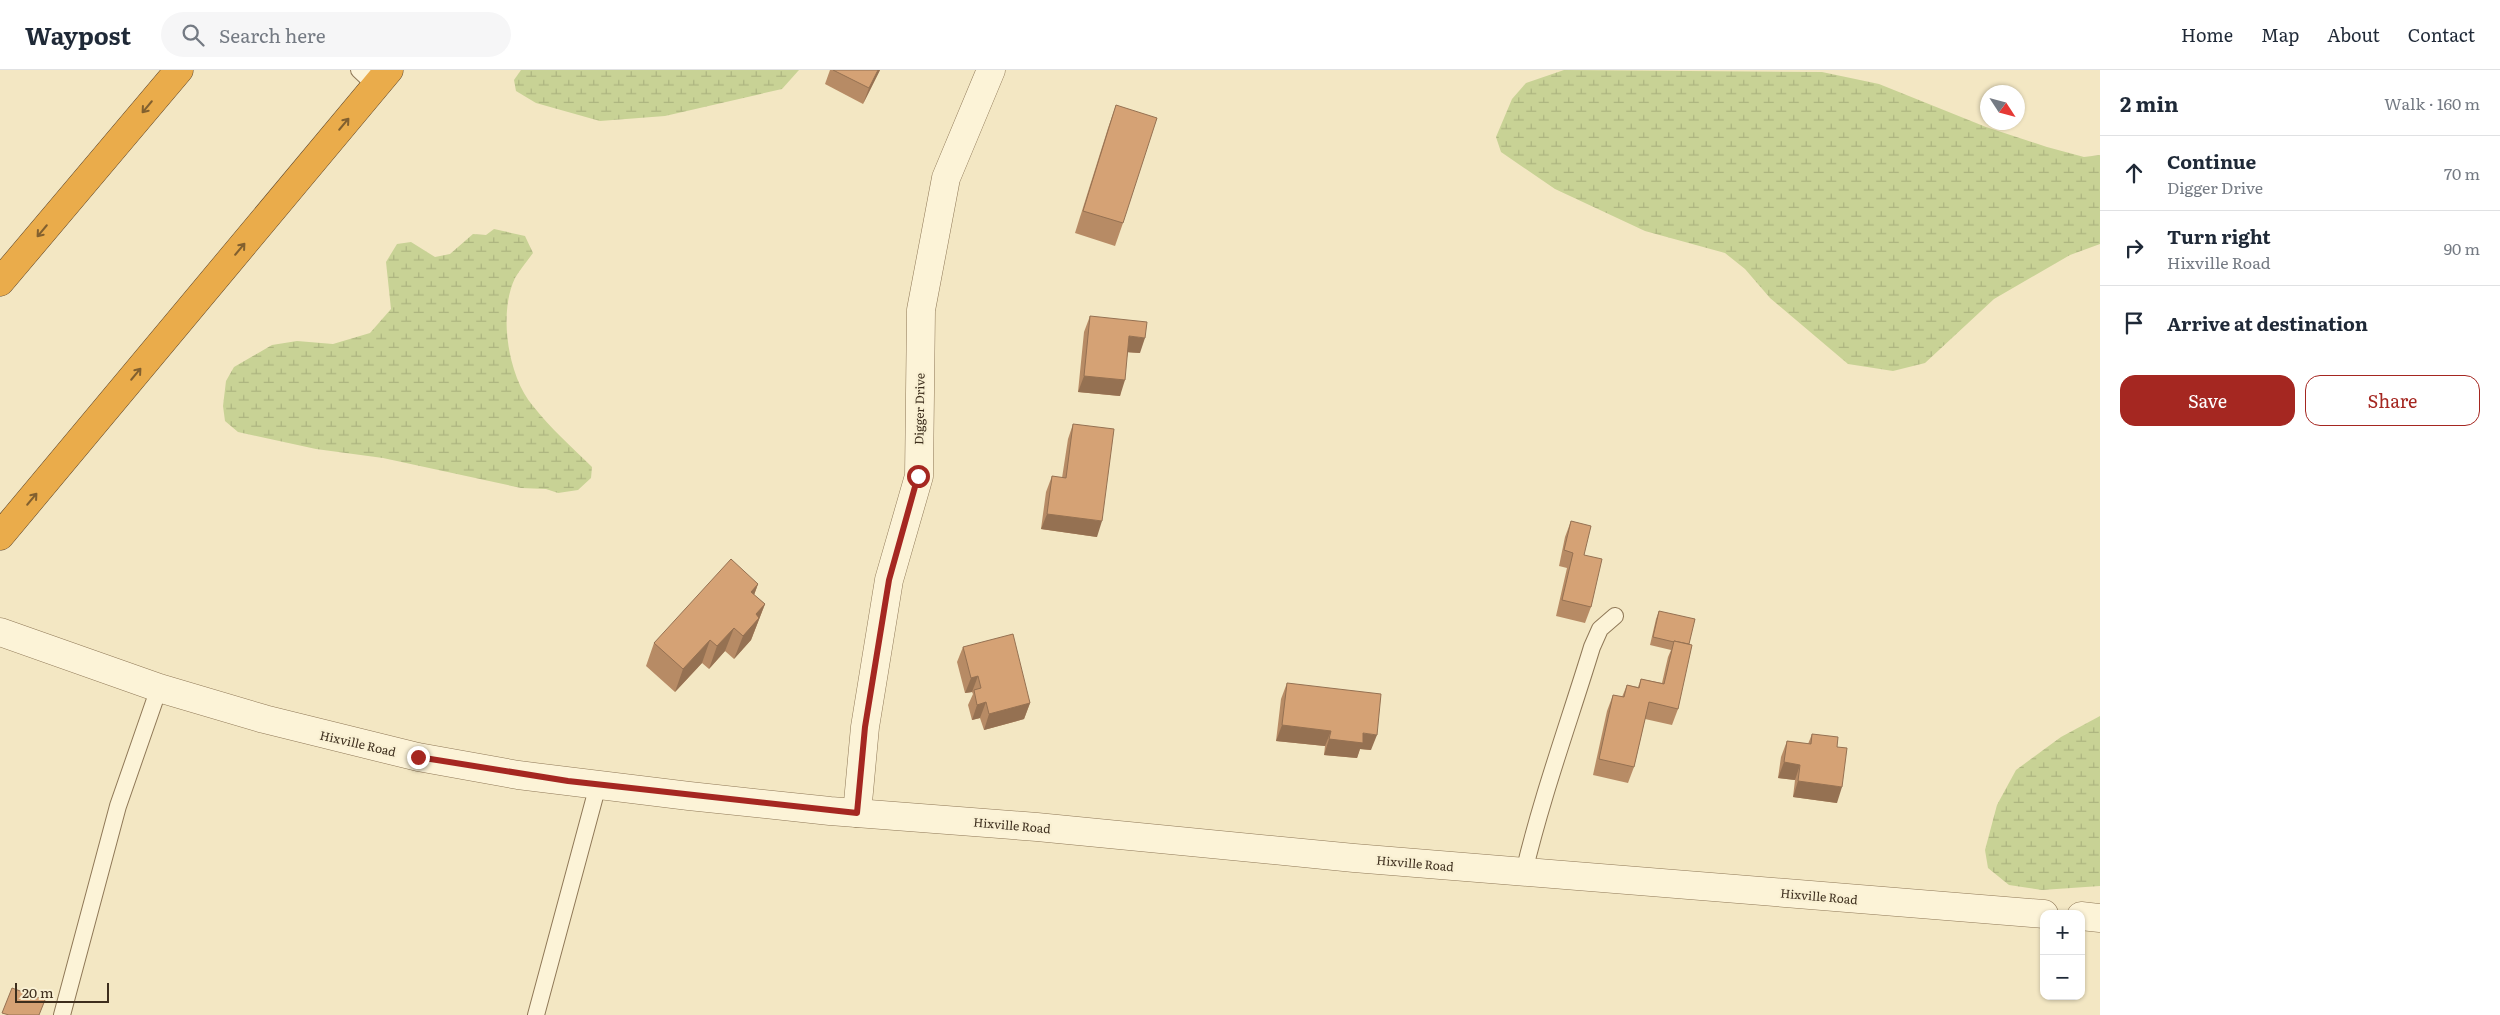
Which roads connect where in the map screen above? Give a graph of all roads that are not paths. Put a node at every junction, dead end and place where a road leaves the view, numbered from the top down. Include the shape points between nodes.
1 (179, 70) edge
2 (991, 70) edge
3 (375, 75) edge
4 (0, 282) edge
5 (0, 536) edge
6 (1615, 616) dead end
7 (0, 632) edge
8 (159, 688) junction
9 (598, 785) junction
10 (857, 813) junction
11 (1524, 872) junction
12 (2040, 914) edge
13 (2085, 916) edge
14 (2100, 918) edge
15 (62, 1015) edge
16 (536, 1015) edge

1 -> 4 highway
2 - 10 street, Digger Drive via 946,178 921,310 918,476 889,580 865,727
5 -> 3 highway
6 - 11 lane via 1600,628 1592,646 1536,819
7 - 8 street, Hixville Road
8 - 9 street, Hixville Road via 264,719 392,751 477,768
8 - 15 lane via 118,806
9 - 10 street, Hixville Road
9 - 16 lane
10 - 11 street, Hixville Road
11 - 12 street, Hixville Road
13 - 14 street

